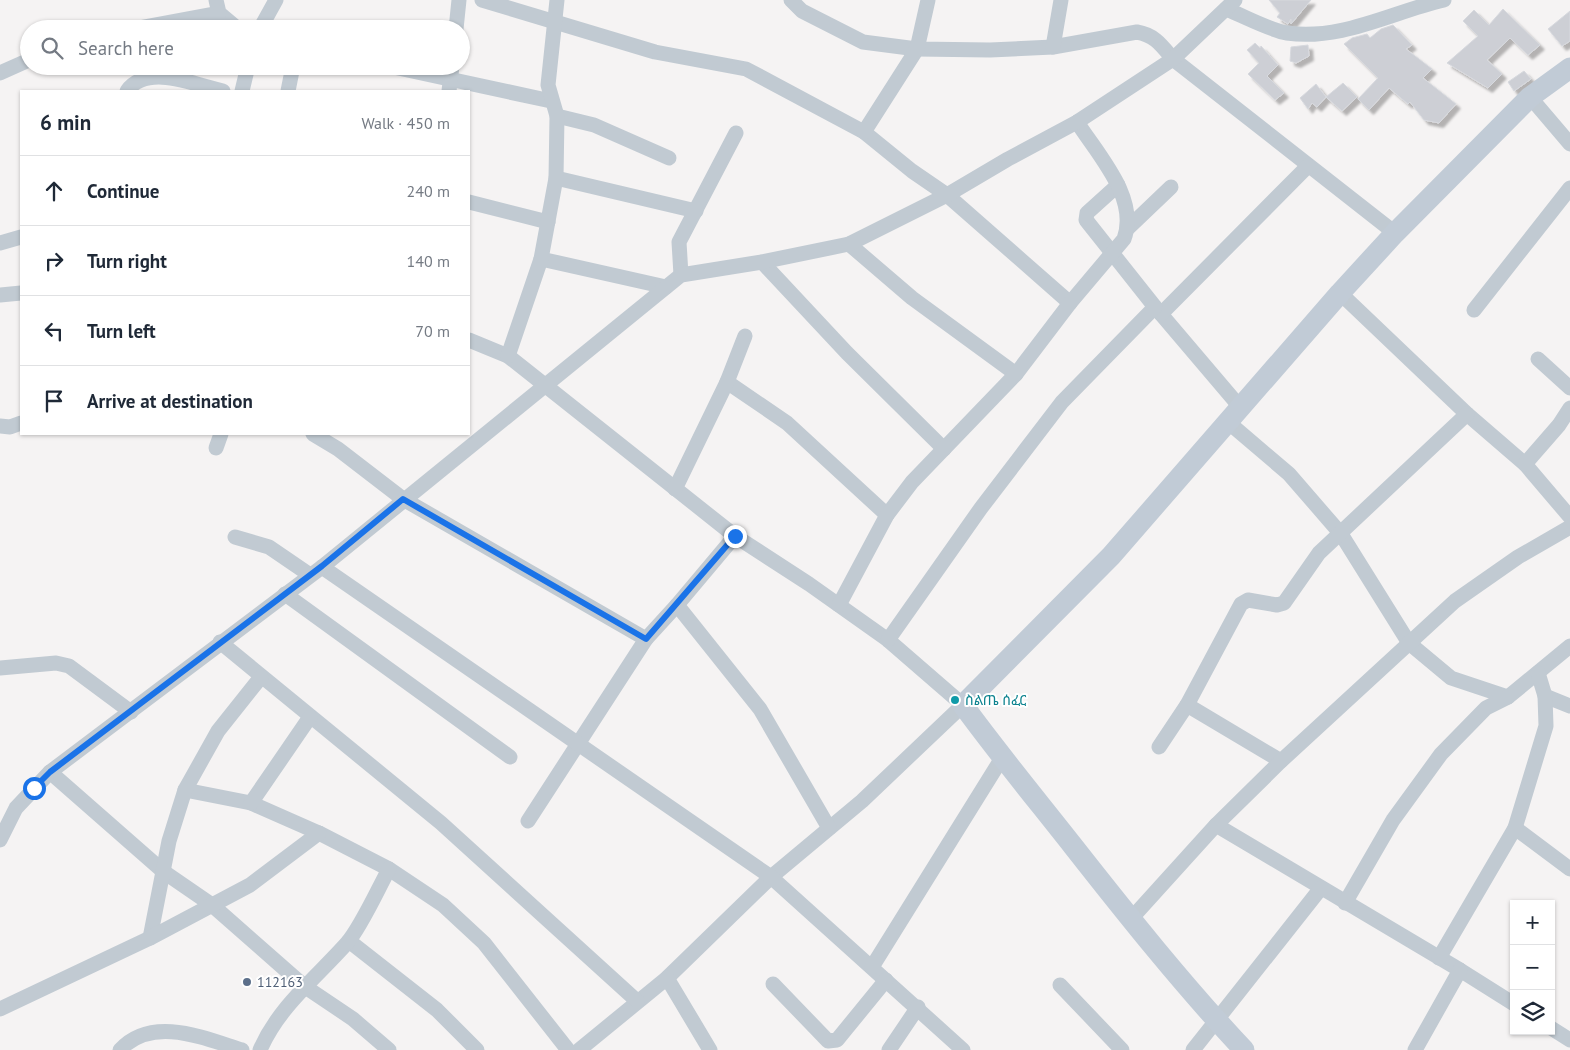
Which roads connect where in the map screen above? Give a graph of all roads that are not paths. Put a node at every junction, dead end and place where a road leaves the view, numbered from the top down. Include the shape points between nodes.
1 (276, 0) edge
2 (459, 0) edge
3 (482, 0) edge
4 (557, 0) edge
5 (791, 0) edge
6 (928, 0) edge
7 (1062, 0) edge
8 (1444, 0) edge
9 (804, 5) edge
10 (1231, 5) edge
11 (218, 7) edge
12 (531, 7) edge
13 (168, 20) edge
14 (230, 20) edge
15 (265, 20) edge
16 (457, 20) edge
17 (554, 22) junction
18 (1053, 47) junction
19 (916, 48) junction
20 (1173, 59) junction
21 (20, 64) edge
22 (1570, 68) edge
23 (0, 73) edge
24 (246, 75) edge
25 (291, 75) edge
26 (431, 75) edge
27 (450, 79) edge
28 (127, 90) edge
29 (220, 90) edge
30 (242, 90) edge
31 (288, 90) edge
32 (1530, 97) junction
33 (551, 101) junction
34 (557, 116) junction
35 (1077, 122) junction
36 (864, 132) junction
37 (736, 133) dead end
38 (1570, 144) edge
39 (669, 158) dead end
40 (1308, 166) junction
41 (556, 178) junction
42 (1118, 185) junction
43 (1171, 187) dead end
44 (1570, 188) edge
45 (947, 195) junction
46 (470, 202) edge
47 (696, 211) junction
48 (548, 222) junction
49 (1127, 229) junction
50 (1395, 233) junction
51 (20, 236) edge
52 (0, 243) edge
53 (849, 244) junction
54 (1111, 253) junction
55 (541, 259) junction
56 (762, 262) junction
57 (681, 275) junction
58 (666, 287) junction
59 (20, 293) edge
60 (1340, 293) junction
61 (0, 295) edge
62 (1070, 302) junction
63 (1474, 310) dead end
64 (1158, 311) junction
65 (745, 336) dead end
66 (470, 340) edge
67 (508, 356) junction
68 (1538, 359) dead end
69 (1016, 374) junction
70 (727, 382) junction
71 (545, 385) junction
72 (1570, 388) edge
73 (1570, 408) edge
74 (1467, 414) junction
75 (1234, 415) junction
76 (20, 423) edge
77 (0, 426) edge
78 (315, 435) edge
79 (944, 449) junction
80 (1525, 464) junction
81 (675, 488) junction
82 (403, 499) junction
83 (887, 515) junction
84 (1570, 517) edge
85 (1570, 527) edge
86 (1341, 534) junction
87 (735, 536) junction
88 (235, 537) dead end
89 (316, 571) junction
90 (285, 594) junction
91 (676, 605) junction
92 (839, 605) junction
93 (646, 639) junction
94 (888, 640) junction
95 (220, 642) junction
96 (1409, 643) junction
97 (1570, 646) edge
98 (0, 668) edge
99 (1538, 672) junction
100 (261, 677) junction
101 (1545, 696) junction
102 (1508, 697) junction
103 (963, 705) junction
104 (1187, 705) junction
105 (1570, 706) edge
106 (131, 712) junction
107 (310, 717) junction
108 (580, 743) junction
109 (1159, 747) dead end
110 (510, 757) dead end
111 (1002, 758) junction
112 (1281, 760) junction
113 (50, 772) junction
114 (185, 790) junction
115 (251, 803) junction
116 (16, 808) junction
117 (0, 812) edge
118 (528, 821) dead end
119 (1216, 825) junction
120 (830, 828) junction
121 (1515, 828) junction
122 (319, 833) junction
123 (0, 840) edge
124 (389, 869) junction
125 (1570, 869) edge
126 (164, 872) junction
127 (771, 877) junction
128 (1321, 888) junction
129 (1345, 903) junction
130 (212, 905) junction
131 (1130, 920) junction
132 (150, 938) junction
133 (349, 941) junction
134 (1439, 958) junction
135 (872, 967) junction
136 (1460, 970) junction
137 (667, 978) junction
138 (886, 980) junction
139 (773, 984) dead end
140 (1060, 985) dead end
141 (304, 986) junction
142 (638, 1001) junction
143 (1510, 1001) edge
144 (918, 1007) junction
145 (0, 1009) edge
146 (1218, 1022) junction
147 (1555, 1031) edge
148 (1570, 1040) edge
149 (120, 1050) edge
150 (242, 1050) edge
151 (260, 1050) edge
152 (389, 1050) edge
153 (477, 1050) edge
154 (568, 1050) edge
155 (579, 1050) edge
156 (710, 1050) edge
157 (888, 1050) edge
158 (963, 1050) edge
159 (1122, 1050) edge
160 (1193, 1050) edge
161 (1244, 1050) edge
162 (1415, 1050) edge

1 - 15 street
2 - 16 street
3 - 12 street
4 - 17 street
5 - 9 street
6 - 19 street
7 - 18 street
8 - 10 street via 1318,35 1285,33
9 - 19 street via 863,42
10 - 20 street
11 - 13 street
11 - 14 street
12 - 17 street
17 - 33 street via 548,85
17 - 36 street via 655,52 746,69
18 - 19 street via 990,50
18 - 20 street via 1137,32 1155,38
19 - 36 street
20 - 35 street
20 - 40 street
21 - 23 street
22 - 32 street
24 - 30 street
25 - 31 street
26 - 27 street
27 - 33 street
28 - 29 street via 153,77
32 - 38 street
32 - 50 street
33 - 34 street
34 - 39 street via 594,125
34 - 41 street
35 - 42 street
35 - 45 street
36 - 45 street
37 - 47 street
40 - 50 street
40 - 64 street
41 - 47 street
41 - 48 street
42 - 49 street via 1124,200
42 - 54 street via 1086,216
43 - 49 street
44 - 63 street
45 - 53 street
45 - 62 street
46 - 48 street
47 - 57 street via 679,242
48 - 55 street
49 - 54 street via 1124,239
50 - 60 street
51 - 52 street
53 - 56 street
53 - 69 street via 912,298
54 - 62 street
54 - 64 street
55 - 58 street
55 - 67 street
56 - 57 street
56 - 79 street via 847,353
57 - 58 street
58 - 71 street
59 - 61 street
60 - 74 street
60 - 75 street
62 - 69 street
64 - 75 street
64 - 94 street via 1062,402 981,508
65 - 70 street
66 - 67 street
67 - 71 street
68 - 72 street
69 - 79 street
70 - 81 street
70 - 83 street via 787,423
71 - 81 street
71 - 82 street
73 - 80 street
74 - 80 street
74 - 86 street
75 - 86 street
75 - 103 street via 1111,556
76 - 77 street
78 - 82 street
79 - 83 street via 912,482
80 - 84 street
81 - 87 street
82 - 89 street
82 - 93 street
83 - 92 street
85 - 96 street via 1518,557 1455,601
86 - 96 street
86 - 104 street via 1319,554 1284,603 1277,605 1248,600 1241,604
87 - 91 street
87 - 92 street
88 - 89 street via 269,547
89 - 90 street
89 - 108 street
90 - 95 street
90 - 110 street
91 - 93 street
91 - 120 street via 760,709
92 - 94 street
93 - 108 street
94 - 103 street
95 - 100 street
95 - 106 street
96 - 102 street via 1451,678
96 - 112 street
97 - 99 street
98 - 106 street via 56,663 69,666
99 - 101 street
99 - 102 street
100 - 107 street
100 - 114 street via 218,731
101 - 105 street
101 - 121 street via 1546,726
102 - 129 street via 1486,708 1441,754 1393,820
103 - 111 street
103 - 120 street
104 - 109 street
104 - 112 street
106 - 113 street
107 - 115 street
107 - 142 street via 441,823
108 - 118 street
108 - 127 street
111 - 131 street
111 - 135 street
112 - 119 street
113 - 116 street
113 - 126 street
114 - 115 street
114 - 126 street via 169,841
115 - 122 street
116 - 117 street
116 - 123 street
119 - 128 street
119 - 131 street
120 - 127 street
121 - 125 street
121 - 134 street
122 - 124 street
122 - 130 street via 250,886
124 - 133 street
124 - 154 street via 443,905 484,944
126 - 130 street
126 - 132 street
127 - 135 street
127 - 137 street
128 - 129 street
128 - 146 street
129 - 134 street
130 - 132 street
130 - 141 street
131 - 146 street
132 - 145 street
133 - 141 street
133 - 153 street via 437,1010
134 - 136 street
135 - 138 street
136 - 143 street
136 - 162 street
137 - 142 street
137 - 156 street
138 - 139 street via 838,1040 833,1042 828,1041
138 - 144 street
140 - 159 street
141 - 151 street via 276,1020
141 - 152 street via 353,1019
142 - 155 street
144 - 157 street
144 - 158 street
146 - 160 street
146 - 161 street
147 - 148 street
149 - 150 street via 130,1039 155,1030 200,1036

